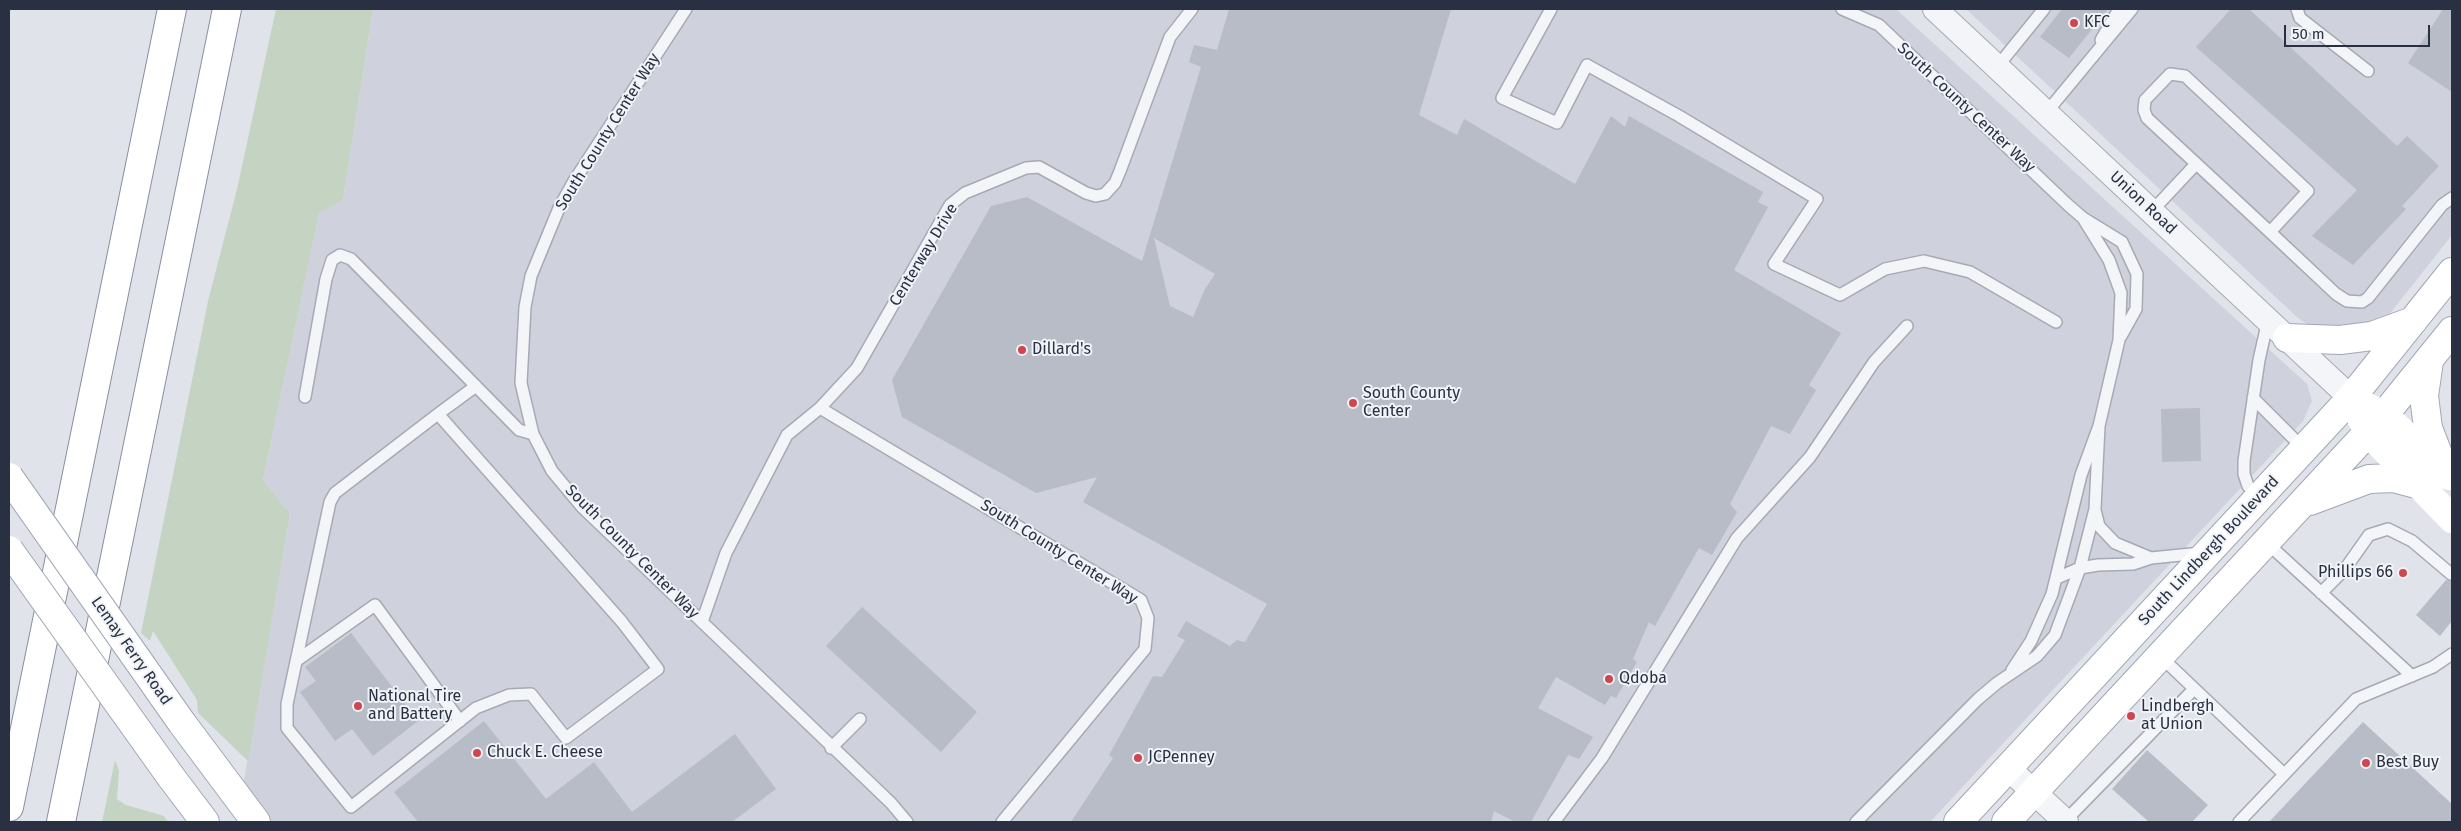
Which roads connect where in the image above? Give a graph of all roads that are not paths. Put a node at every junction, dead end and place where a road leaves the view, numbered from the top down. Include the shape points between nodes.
1 (172, 9) edge
2 (228, 9) edge
3 (686, 9) edge
4 (1192, 9) edge
5 (1551, 9) edge
6 (1842, 9) edge
7 (1934, 9) edge
8 (2049, 9) edge
9 (2118, 9) edge
10 (2132, 9) edge
11 (2297, 9) edge
12 (2041, 12) edge
13 (2092, 57) junction
14 (1997, 67) junction
15 (2368, 71) dead end
16 (2046, 113) junction
17 (2196, 164) junction
18 (2452, 198) edge
19 (2152, 211) junction
20 (2083, 218) junction
21 (2270, 232) junction
22 (2452, 272) edge
23 (2268, 320) junction
24 (2413, 321) junction
25 (2056, 322) dead end
26 (1907, 326) dead end
27 (2452, 331) edge
28 (2287, 338) junction
29 (2119, 340) junction
30 (2429, 361) junction
31 (476, 386) junction
32 (305, 397) dead end
33 (2253, 398) junction
34 (2351, 398) junction
35 (820, 408) junction
36 (438, 414) junction
37 (2376, 424) junction
38 (2099, 426) junction
39 (533, 434) junction
40 (2304, 449) junction
41 (2449, 476) edge
42 (9, 477) edge
43 (2420, 485) junction
44 (2260, 497) junction
45 (2304, 503) junction
46 (2094, 508) junction
47 (2452, 519) edge
48 (2266, 542) junction
49 (9, 550) edge
50 (2208, 553) junction
51 (2151, 558) junction
52 (2080, 568) junction
53 (2452, 574) edge
54 (2057, 578) junction
55 (2322, 593) junction
56 (702, 622) junction
57 (2452, 654) edge
58 (2160, 656) junction
59 (296, 661) junction
60 (2009, 674) junction
61 (2412, 676) junction
62 (2194, 689) junction
63 (860, 719) dead end
64 (460, 721) junction
65 (831, 748) junction
66 (2008, 768) junction
67 (2284, 774) junction
68 (2034, 792) junction
69 (10, 802) edge
70 (61, 822) edge
71 (205, 822) edge
72 (256, 822) edge
73 (907, 822) edge
74 (1002, 822) edge
75 (1554, 822) edge
76 (1856, 822) edge
77 (1958, 822) edge
78 (2006, 822) edge
79 (2066, 822) edge
80 (2239, 822) edge

1 - 69 main road
2 - 70 main road
3 - 39 lane, South County Center Way via 574,181 559,208 531,276 521,342 521,383
4 - 35 lane, Centerway Drive via 1170,37 1120,171 1105,194 1086,193 1039,167 1026,168 965,193 950,205 857,368
5 - 25 lane via 1502,98 1557,123 1587,65 1817,199 1774,264 1840,295 1885,269 1924,261 1970,272
6 - 20 lane, South County Center Way via 1879,25
7 - 14 street, Union Road
8 - 12 lane
9 - 13 lane
10 - 13 lane
11 - 15 lane via 2300,18
12 - 14 lane
13 - 16 lane
14 - 16 street, Union Road
16 - 19 street, Union Road
17 - 19 lane
17 - 21 lane
17 - 21 lane via 2147,118 2144,110 2145,100 2170,74 2186,76 2308,191
18 - 21 lane via 2442,205 2362,302 2347,301 2336,294
19 - 23 street, Union Road
20 - 29 lane, South County Center Way via 2109,260 2121,293
20 - 29 lane, South County Center Way via 2122,242 2137,274 2136,309
22 - 24 main road, South Lindbergh Boulevard
23 - 28 street, Union Road
23 - 33 lane
24 - 28 main road via 2372,336 2340,340
24 - 34 main road, South Lindbergh Boulevard
26 - 75 lane via 1874,362 1810,457 1737,538 1602,758
27 - 30 main road
28 - 34 street, Union Road
29 - 38 lane, South County Center Way
30 - 37 main road
30 - 41 main road via 2424,396 2428,428
31 - 32 lane via 351,259 340,255 332,260 326,279
31 - 36 lane
31 - 39 lane via 519,430
33 - 40 lane
33 - 44 lane via 2244,474 2248,486
34 - 37 main road, Union Road
34 - 40 main road, South Lindbergh Boulevard
35 - 56 lane, Centerway Drive via 787,435 726,553
35 - 74 lane, South County Center Way via 1141,600 1144,606 1148,618 1145,649
36 - 59 lane via 335,493 327,514
36 - 64 lane via 622,622 658,670 566,738 531,694 509,695 476,708
37 - 41 main road, Union Road
37 - 43 main road, Union Road
37 - 45 main road
38 - 46 lane, South County Center Way
38 - 54 lane, South County Center Way via 2081,475
39 - 56 lane, South County Center Way via 552,471 582,507
40 - 44 main road, South Lindbergh Boulevard
42 - 72 main road, Lemay Ferry Road, bridge via 182,723
43 - 45 main road via 2392,478 2369,479
43 - 47 main road, Union Road
44 - 50 main road, South Lindbergh Boulevard
45 - 48 main road
46 - 51 lane via 2099,526 2116,543
46 - 52 lane, South County Center Way
48 - 55 lane
48 - 58 main road
49 - 71 main road, bridge
50 - 51 lane
50 - 66 main road, South Lindbergh Boulevard
51 - 52 lane via 2133,564
52 - 54 lane
52 - 60 lane, South County Center Way via 2055,635 2038,656
53 - 55 lane via 2412,541 2388,529 2369,534 2345,569
54 - 60 lane, South County Center Way via 2035,634
55 - 61 lane
56 - 65 lane, South County Center Way
57 - 61 lane
58 - 62 lane
58 - 68 main road
59 - 64 lane via 375,604
59 - 64 lane via 287,704 287,728 351,807
60 - 76 lane, South County Center Way via 1978,699
61 - 67 lane via 2356,699
62 - 67 lane
62 - 79 lane
63 - 65 lane
65 - 73 lane, South County Center Way
66 - 68 street
66 - 77 main road, South Lindbergh Boulevard
67 - 80 lane
68 - 78 main road
68 - 79 street

